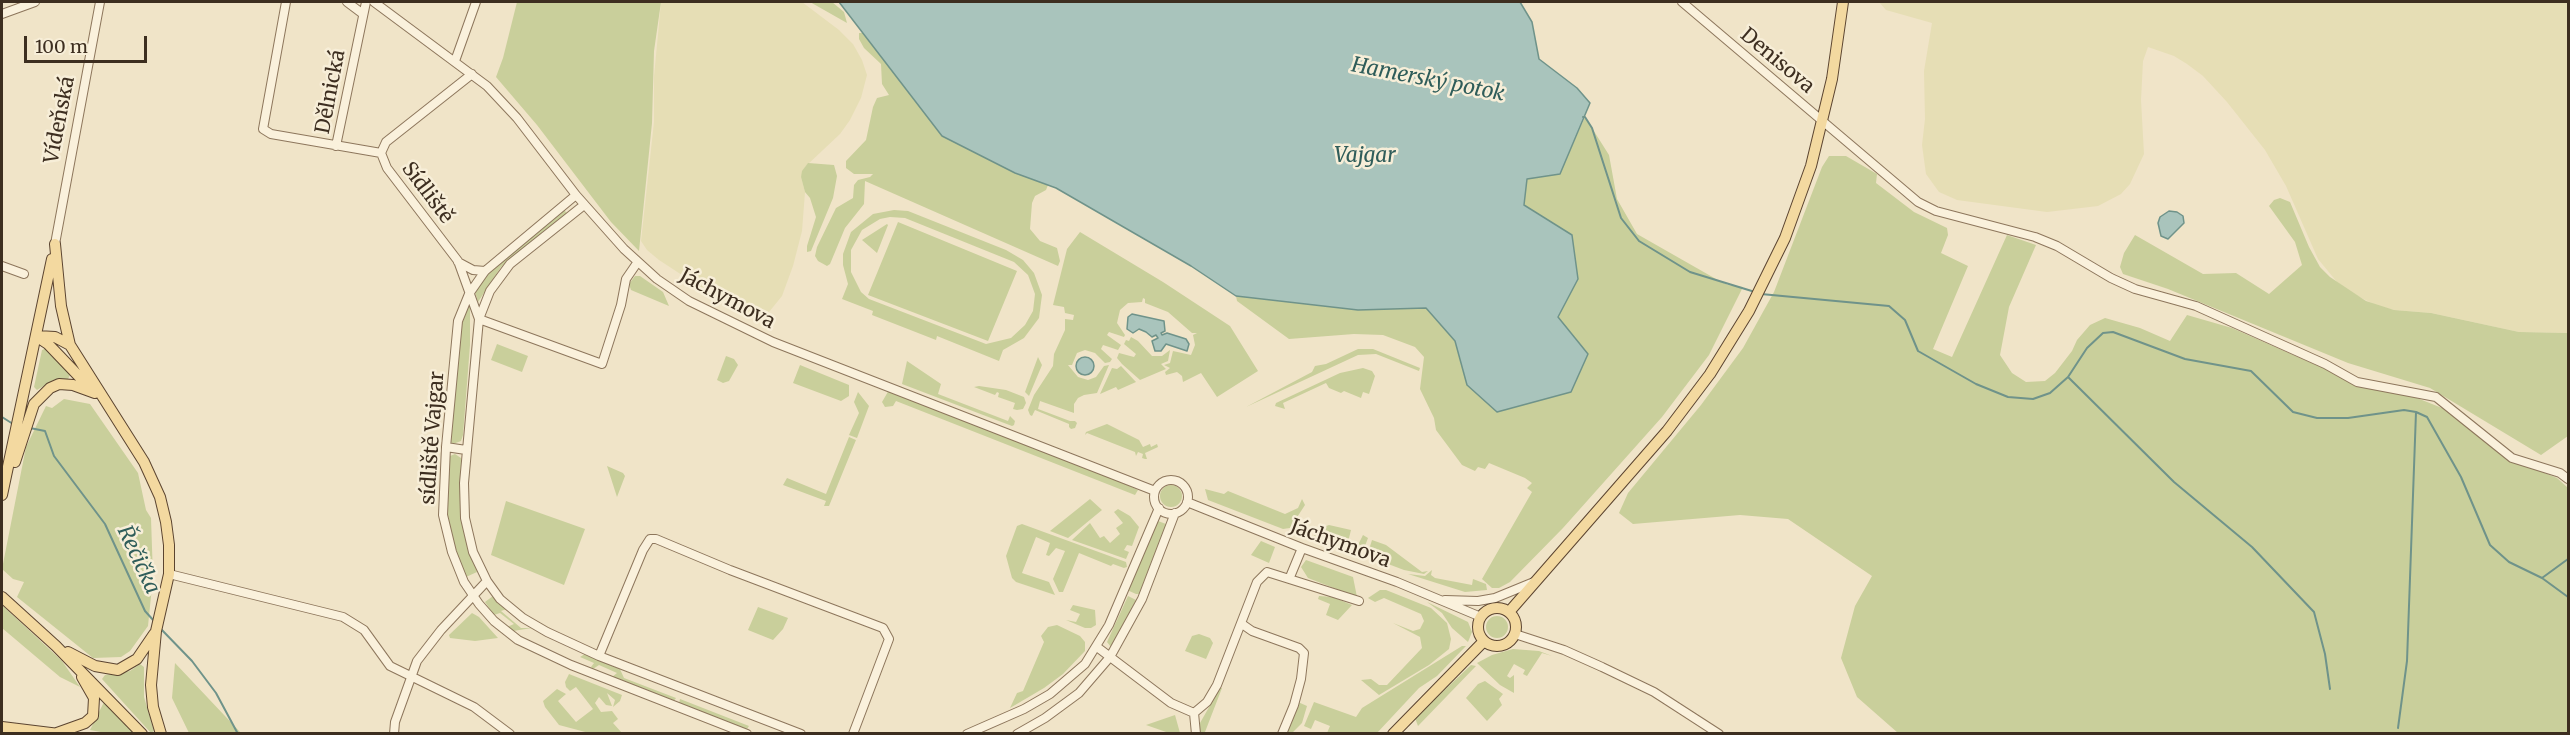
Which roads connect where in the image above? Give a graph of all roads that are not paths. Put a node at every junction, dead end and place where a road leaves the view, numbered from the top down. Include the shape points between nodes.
1 (35, 2) edge
2 (100, 2) edge
3 (286, 2) edge
4 (347, 2) edge
5 (366, 2) edge
6 (374, 2) edge
7 (476, 2) edge
8 (1682, 2) edge
9 (1843, 2) edge
10 (2, 14) edge
11 (363, 14) junction
12 (455, 61) junction
13 (472, 74) junction
14 (1823, 122) junction
15 (336, 146) junction
16 (381, 153) junction
17 (576, 195) junction
18 (584, 205) junction
19 (55, 244) junction
20 (458, 261) junction
21 (637, 262) junction
22 (2, 266) edge
23 (485, 270) junction
24 (24, 273) dead end
25 (470, 294) junction
26 (478, 319) junction
27 (36, 336) junction
28 (70, 345) junction
29 (95, 393) junction
30 (106, 404) junction
31 (446, 447) junction
32 (466, 450) junction
33 (2568, 479) edge
34 (1155, 490) junction
35 (2, 495) edge
36 (2, 502) edge
37 (1187, 502) junction
38 (1159, 508) junction
39 (1174, 513) junction
40 (1302, 548) junction
41 (169, 574) junction
42 (1290, 577) junction
43 (1537, 580) junction
44 (487, 581) junction
45 (473, 594) junction
46 (2, 597) edge
47 (1440, 599) junction
48 (1359, 601) dead end
49 (1509, 612) junction
50 (1481, 617) junction
51 (1242, 624) junction
52 (156, 631) junction
53 (1515, 634) junction
54 (1484, 640) junction
55 (56, 646) junction
56 (1096, 647) junction
57 (599, 656) junction
58 (1110, 657) junction
59 (72, 662) junction
60 (410, 677) junction
61 (1194, 713) junction
62 (2, 727) edge
63 (58, 733) edge
64 (972, 733) edge
65 (142, 734) edge
66 (161, 734) edge
67 (394, 734) edge
68 (510, 734) edge
69 (747, 734) edge
70 (801, 734) edge
71 (853, 734) edge
72 (1017, 734) edge
73 (1196, 734) edge
74 (1282, 734) edge
75 (1393, 734) edge
76 (1719, 734) edge

1 - 10 street
2 - 19 street, Vídeňská
3 - 15 street via 263,129 271,134
4 - 11 street
5 - 11 street, Dělnická
6 - 12 street, Jáchymova
7 - 12 street
8 - 14 street, Denisova
9 - 14 main road
11 - 15 street, Dělnická
12 - 13 street, Jáchymova
13 - 16 street, Sídliště via 386,142
13 - 17 street, Jáchymova via 517,118
14 - 33 street, Denisova via 1910,196 1936,211 2035,237 2135,289 2196,306 2357,382 2436,398 2512,458
14 - 43 main road via 1796,208 1768,273 1710,374 1667,431
15 - 16 street, Dělnická
16 - 20 street, Sídliště via 389,171
17 - 18 street, Jáchymova
17 - 23 street, sídliště Vajgar
18 - 21 street, Jáchymova
18 - 26 street, sídliště Vajgar via 510,264 490,291
19 - 27 main road
19 - 28 main road via 61,306
20 - 23 street via 473,270
20 - 25 street, Sídliště
21 - 26 street via 626,279 602,364
21 - 34 street, Jáchymova via 689,301 773,342
22 - 24 street
23 - 25 street, sídliště Vajgar
25 - 26 street, Sídliště
25 - 31 street, sídliště Vajgar via 458,321
26 - 32 street, sídliště Vajgar
27 - 28 main road via 55,336
27 - 29 main road
27 - 35 main road
28 - 30 main road
29 - 30 main road
29 - 36 main road via 59,384 40,396 29,414
30 - 41 main road via 144,462 160,497 169,545
31 - 32 street
31 - 45 street, sídliště Vajgar via 443,514 452,552
32 - 44 street, sídliště Vajgar via 465,518 473,552
34 - 37 street via 1164,482 1176,481 1185,488
34 - 38 street
37 - 39 street
37 - 40 street, Jáchymova
38 - 39 street
38 - 56 street
39 - 58 street via 1142,599
40 - 42 street
40 - 47 street, Jáchymova
41 - 52 main road
41 - 60 street via 343,617 364,630 390,666
42 - 48 street
42 - 51 street via 1267,572 1261,576
43 - 47 street via 1495,598
43 - 49 main road
44 - 45 street
44 - 57 street, sídliště Vajgar via 524,618
45 - 60 street via 426,648
45 - 69 street, sídliště Vajgar via 510,635 539,651
46 - 55 main road
47 - 50 street, Jáchymova
49 - 50 main road via 1494,609
49 - 53 main road via 1516,624
50 - 54 main road via 1478,629
51 - 61 street via 1217,686
51 - 74 street via 1299,648 1304,657 1294,705
52 - 55 main road via 137,659 118,670 88,664
52 - 66 main road via 151,696
53 - 54 main road via 1498,646
53 - 76 street via 1564,650 1653,692
54 - 75 main road
55 - 59 main road
56 - 58 street
56 - 64 street via 1080,668 1050,694
57 - 70 street, sídliště Vajgar
57 - 71 street via 642,550 650,539 656,539 883,628 889,639
58 - 61 street via 1171,703
58 - 72 street via 1079,693
59 - 63 main road via 91,691 94,711 85,723
59 - 65 main road
60 - 67 street
60 - 68 street via 474,707
61 - 73 street
62 - 63 main road

